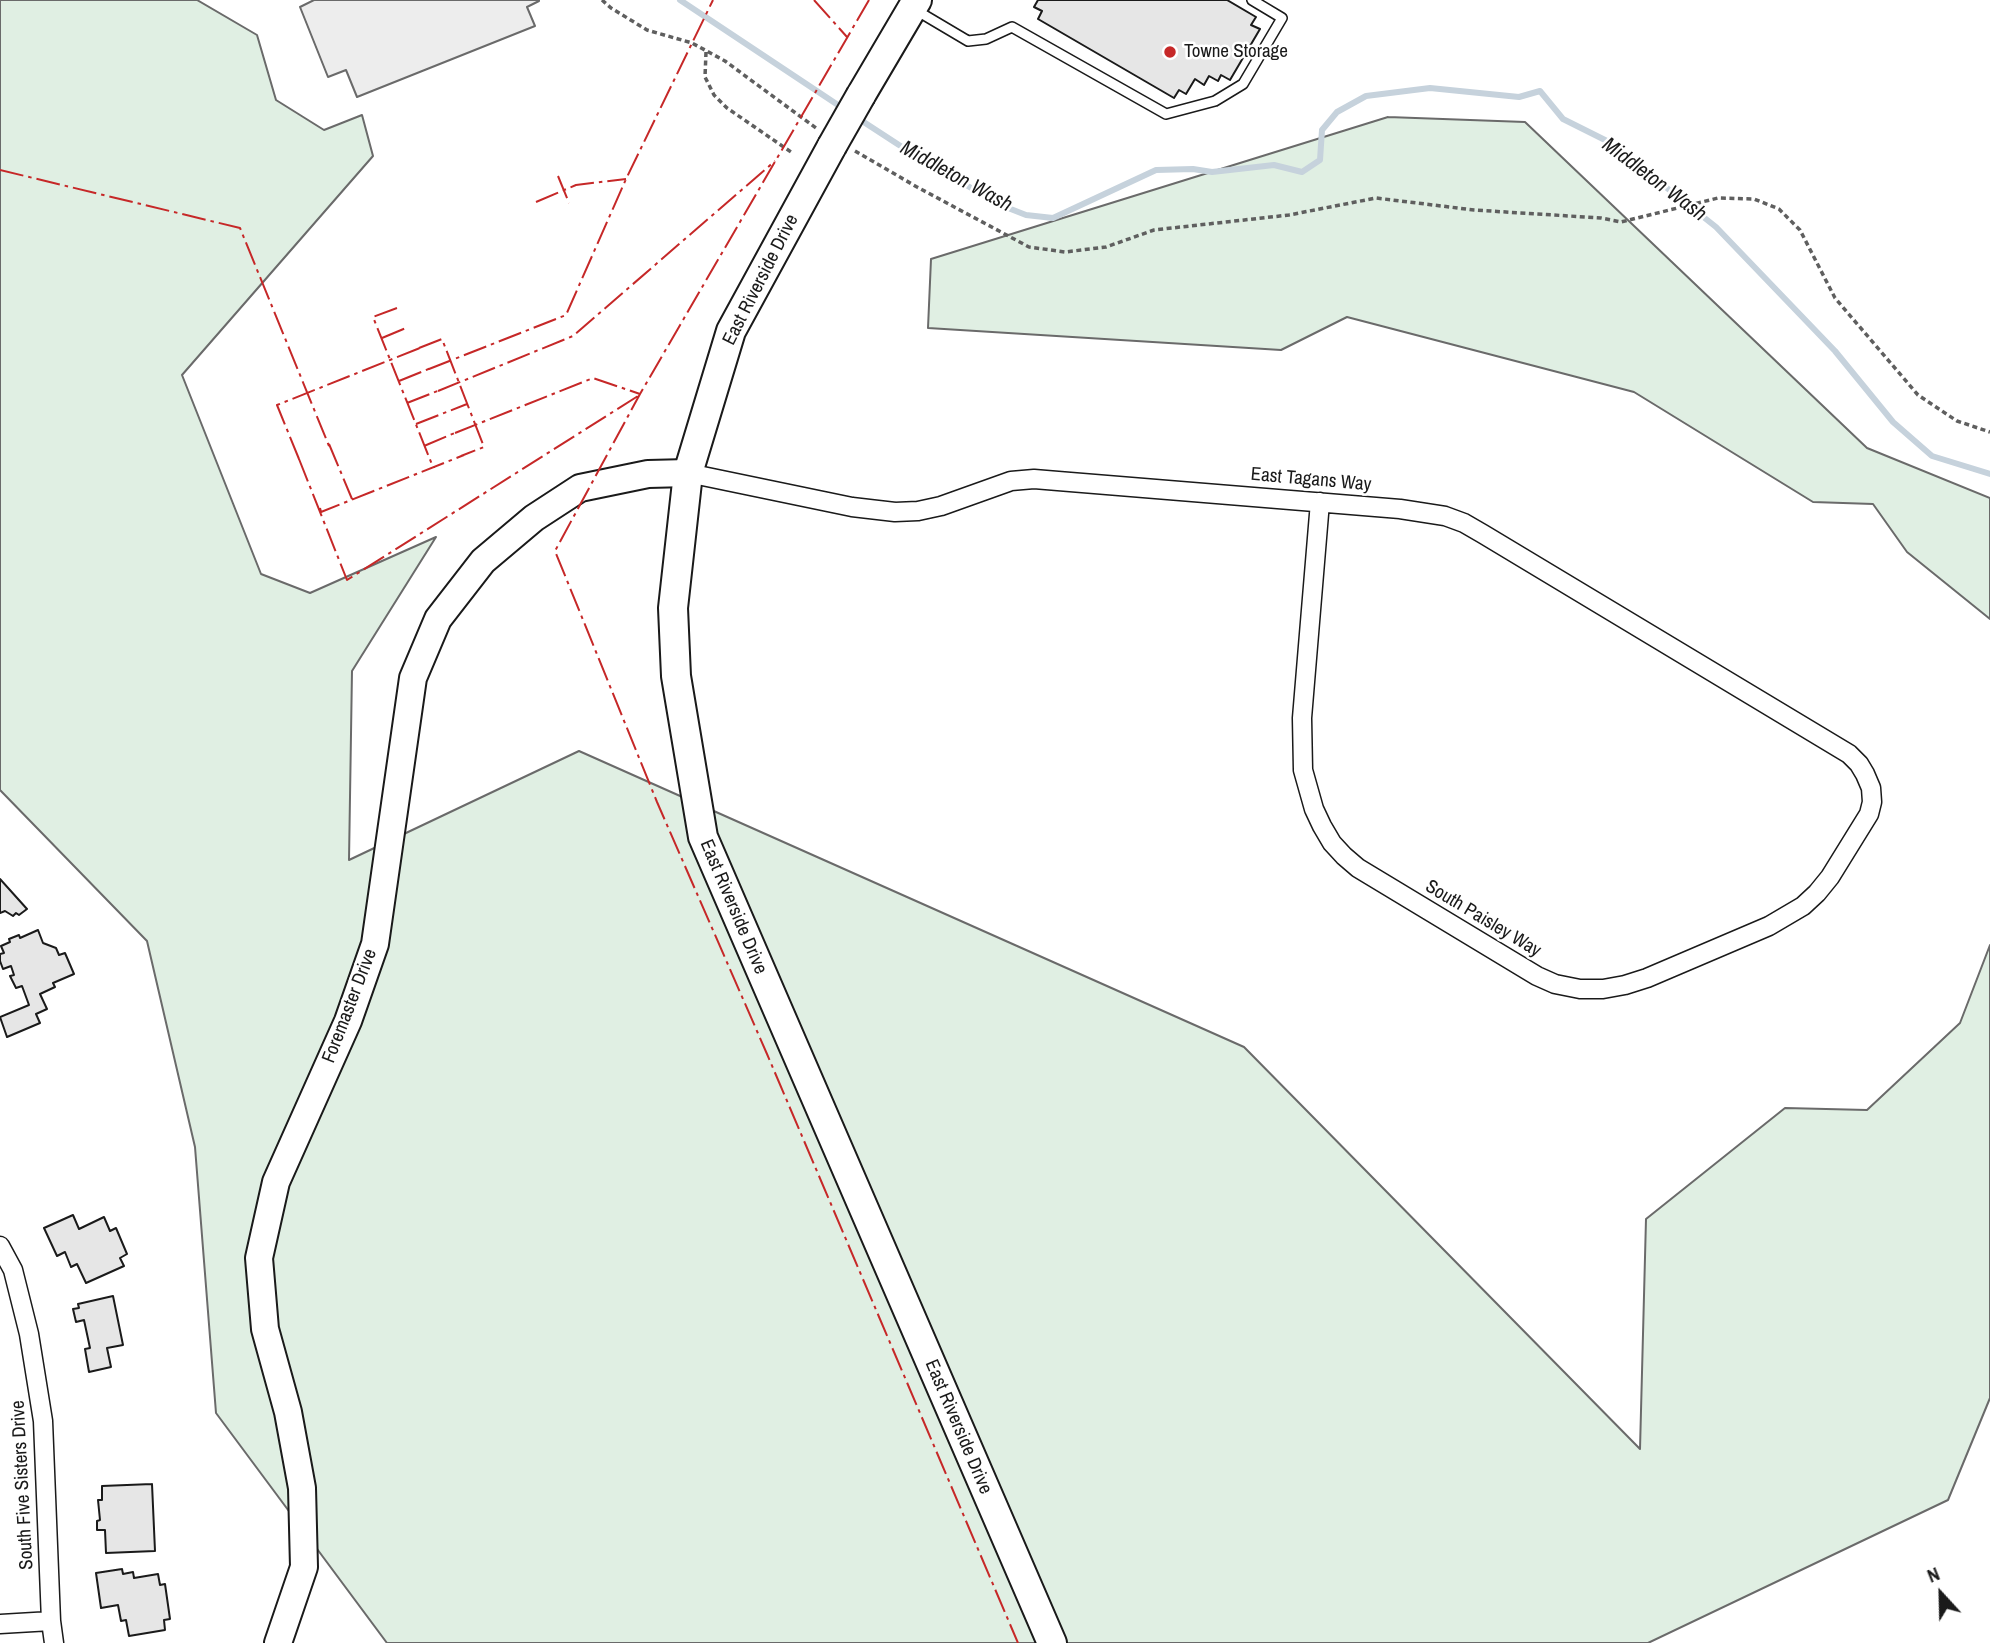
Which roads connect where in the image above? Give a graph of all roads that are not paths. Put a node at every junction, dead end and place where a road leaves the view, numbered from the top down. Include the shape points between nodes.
1 (1252, 0) edge
2 (910, 3) edge
3 (688, 473) junction
4 (1320, 502) junction
5 (1865, 774) joint
6 (0, 1246) edge
7 (6, 1273) edge
8 (51, 1621) junction
9 (0, 1625) edge
10 (54, 1643) edge
11 (278, 1643) edge
12 (1052, 1643) edge

1 - 2 lane via 1282,18 1243,84 1214,101 1166,114 1012,27 968,41
2 - 3 main road, East Riverside Drive, bridge via 732,331
3 - 4 street, East Tagans Way via 895,512 941,506 1011,481 1034,479
3 - 11 main road, Foremaster Drive via 648,474 580,488 534,518 482,561 438,619 413,678 375,944 348,1021 276,1182 259,1258 265,1329 288,1412 302,1488 304,1567
3 - 12 main road, East Riverside Drive via 673,608 676,676 702,837
4 - 5 street, East Tagans Way via 1424,512 1464,523 1849,754
4 - 5 street, South Paisley Way via 1301,747 1314,809 1332,843 1359,868 1537,976 1580,989 1625,985 1788,915 1830,877 1869,814 1871,788
6 - 7 street, South Five Sisters Drive
7 - 8 street, South Five Sisters Drive via 29,1334 43,1421
8 - 9 street
8 - 10 street, South Five Sisters Drive

